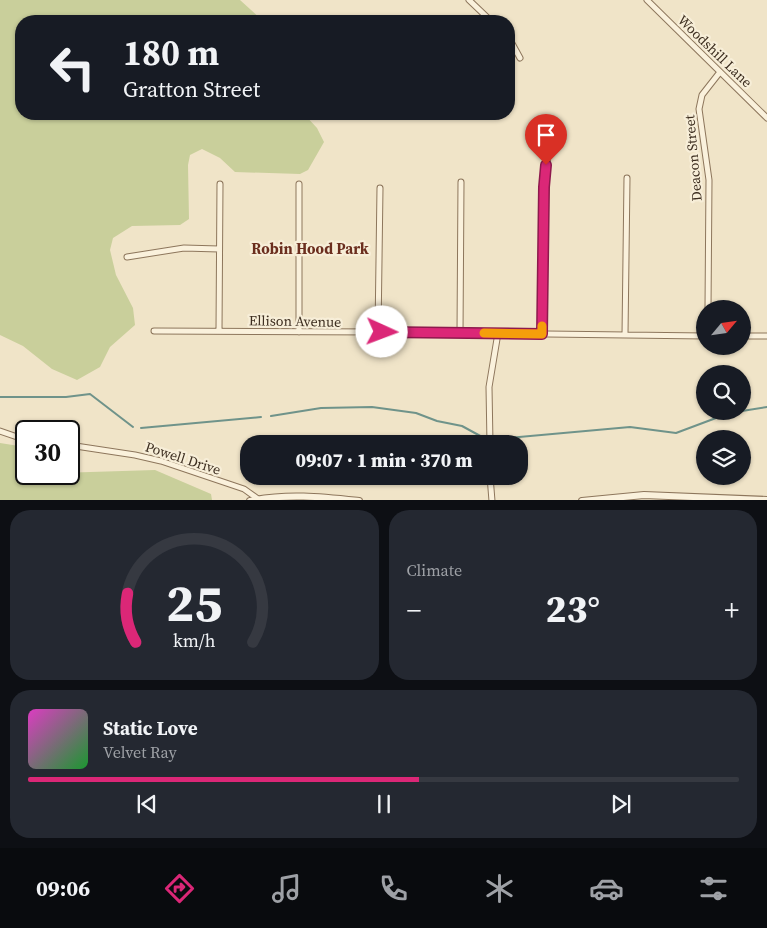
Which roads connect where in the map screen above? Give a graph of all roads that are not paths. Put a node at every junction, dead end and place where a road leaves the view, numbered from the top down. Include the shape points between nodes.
1 (469, 0) edge
2 (647, 0) edge
3 (485, 15) edge
4 (515, 49) edge
5 (520, 58) dead end
6 (720, 72) junction
7 (767, 118) edge
8 (548, 155) dead end
9 (627, 178) dead end
10 (461, 182) dead end
11 (220, 184) dead end
12 (299, 184) dead end
13 (380, 188) dead end
14 (219, 249) junction
15 (128, 257) dead end
16 (708, 300) edge
17 (154, 331) dead end
18 (219, 331) junction
19 (298, 332) junction
20 (378, 332) junction
21 (498, 333) junction
22 (460, 334) junction
23 (542, 334) junction
24 (625, 335) junction
25 (696, 336) edge
26 (751, 336) edge
27 (767, 336) edge
28 (0, 432) edge
29 (490, 435) edge
30 (15, 437) edge
31 (80, 447) edge
32 (491, 485) edge
33 (258, 499) junction
34 (250, 500) edge
35 (359, 500) edge
36 (492, 500) edge
37 (582, 500) edge
38 (761, 500) edge
39 (767, 500) edge

1 - 3 street
2 - 6 street, Woodshill Lane
4 - 5 street
6 - 7 street, Woodshill Lane
6 - 16 street, Deacon Street via 702,95 699,109 709,180
8 - 23 street via 544,187
9 - 24 street
10 - 22 street
11 - 14 street
12 - 19 street
13 - 20 street
14 - 15 street via 184,248
14 - 18 street
17 - 18 street, Ellison Avenue
18 - 19 street, Ellison Avenue
19 - 20 street, Ellison Avenue
20 - 22 street, Ellison Avenue
21 - 22 street, Ellison Avenue
21 - 23 street, Ellison Avenue
21 - 29 street via 489,388
23 - 24 street, Ellison Avenue
24 - 25 street, Ellison Avenue
26 - 27 street
28 - 30 street
31 - 33 street, Powell Drive via 161,461 246,491
32 - 36 street
33 - 34 street
33 - 35 street via 292,495
37 - 38 street via 644,495
38 - 39 street

